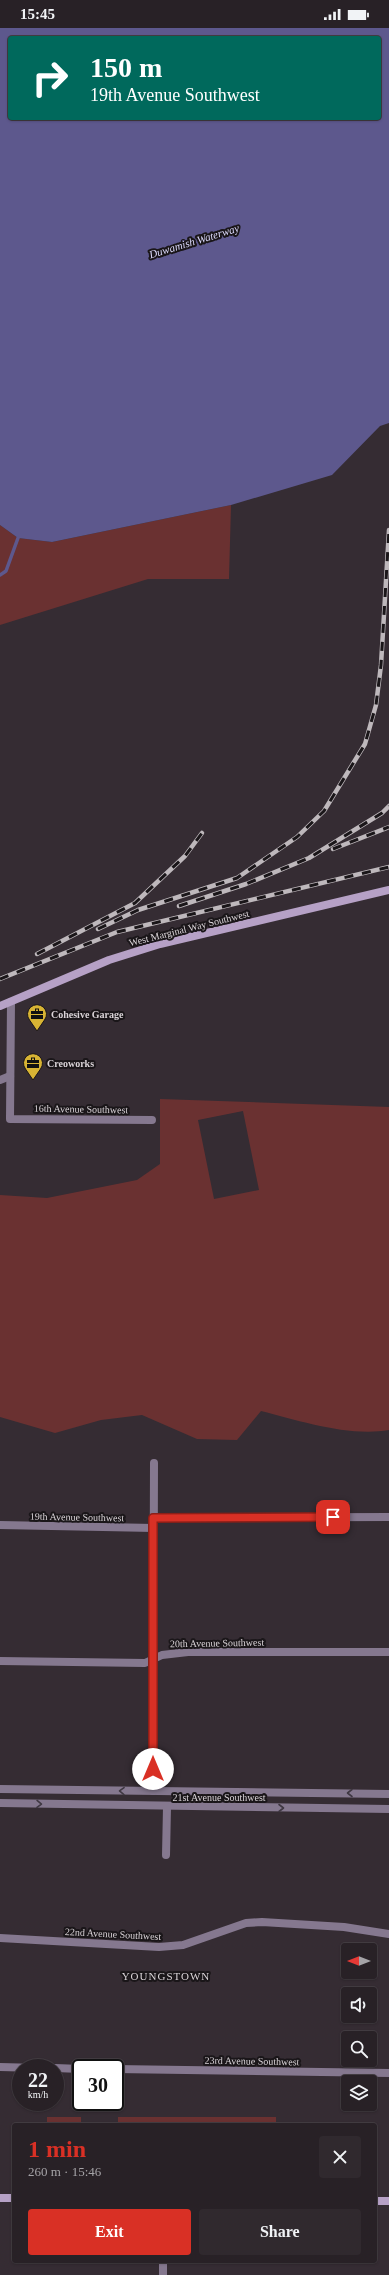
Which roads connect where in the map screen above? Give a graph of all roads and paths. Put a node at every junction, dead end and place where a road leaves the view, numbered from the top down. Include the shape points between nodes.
1 (389, 890) edge
2 (11, 1002) junction
3 (0, 1006) edge
4 (10, 1076) junction
5 (0, 1080) edge
6 (152, 1120) dead end
7 (154, 1463) dead end
8 (389, 1517) edge
9 (153, 1518) junction
10 (0, 1525) edge
11 (154, 1528) junction
12 (389, 1652) edge
13 (154, 1659) junction
14 (0, 1661) edge
15 (0, 1789) edge
16 (153, 1791) junction
17 (389, 1794) edge
18 (0, 1803) edge
19 (167, 1807) junction
20 (389, 1809) edge
21 (166, 1855) dead end
22 (389, 1934) edge
23 (0, 1938) edge
24 (0, 2067) edge
25 (12, 2067) edge
26 (124, 2069) edge
27 (389, 2073) edge
28 (0, 2198) edge
29 (12, 2198) edge
30 (377, 2201) edge
31 (389, 2201) edge
32 (163, 2263) edge
33 (163, 2275) edge

1 - 2 main road, West Marginal Way Southwest via 160,944 109,960
2 - 3 main road, West Marginal Way Southwest
2 - 4 street
4 - 5 street
4 - 6 street, 16th Avenue Southwest via 10,1119
7 - 9 street
8 - 9 street
9 - 11 street
10 - 11 street, 19th Avenue Southwest
11 - 13 street
12 - 13 street, 20th Avenue Southwest via 188,1652 162,1655
13 - 14 street, 20th Avenue Southwest via 145,1663
13 - 16 street
16 -> 15 street, 21st Avenue Southwest
17 -> 16 street, 21st Avenue Southwest
18 -> 19 street, 21st Avenue Southwest
19 -> 20 street, 21st Avenue Southwest
19 - 21 street
22 - 23 street, 22nd Avenue Southwest via 344,1927 262,1922 246,1923 183,1945 159,1947
24 - 25 street
26 - 27 street, 23rd Avenue Southwest
28 - 29 main road
30 - 31 main road
32 - 33 street

